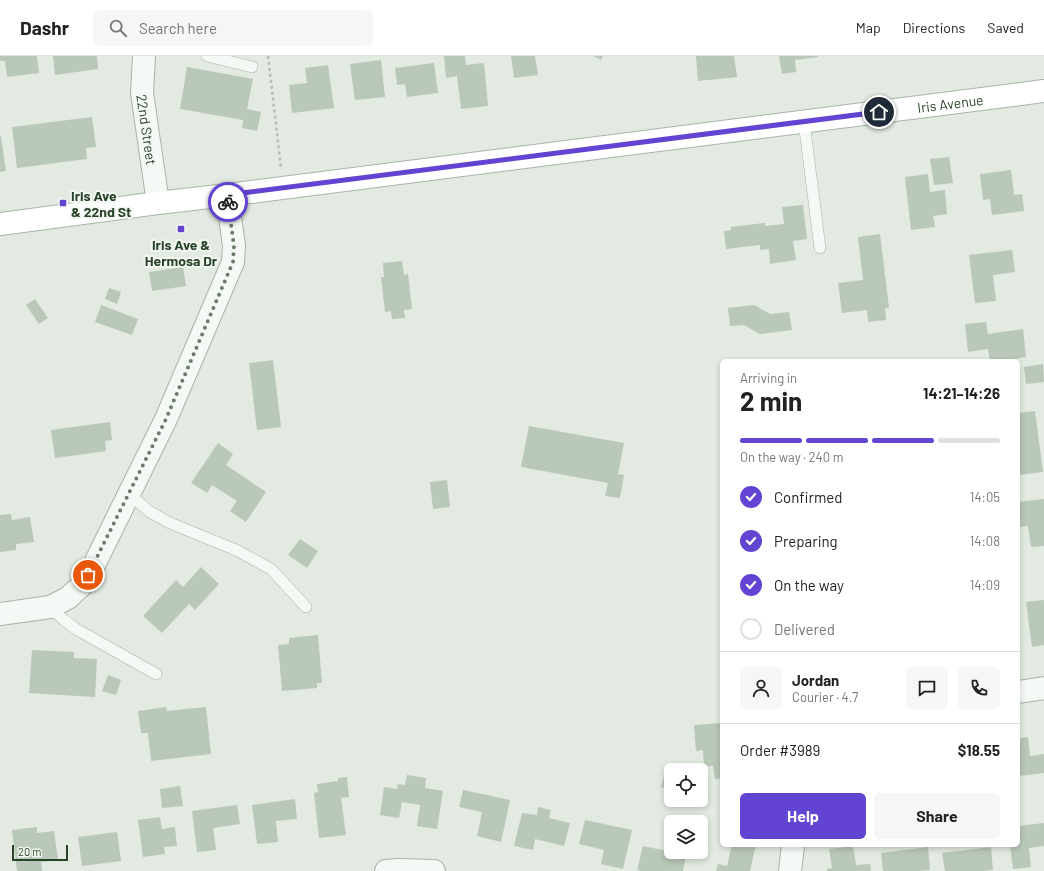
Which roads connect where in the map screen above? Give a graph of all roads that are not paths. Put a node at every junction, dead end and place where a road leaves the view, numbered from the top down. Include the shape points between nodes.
1 (146, 56) edge
2 (207, 56) edge
3 (252, 67) dead end
4 (1044, 91) edge
5 (804, 122) junction
6 (227, 195) junction
7 (158, 203) junction
8 (0, 224) edge
9 (820, 248) dead end
10 (129, 494) junction
11 (50, 607) junction
12 (306, 607) dead end
13 (0, 614) edge
14 (156, 674) dead end
15 (1044, 688) edge
16 (1020, 692) edge
17 (793, 847) edge
18 (386, 871) edge
19 (434, 871) edge
20 (790, 871) edge

1 - 7 street, 22nd Street via 142,93
2 - 3 lane
4 - 5 main road, Iris Avenue
5 - 6 main road, Iris Avenue
5 - 9 lane
6 - 7 main road, Iris Avenue
6 - 10 street via 234,246 233,262 166,419
7 - 8 main road, Iris Avenue
10 - 11 street via 84,583 68,598
10 - 12 lane via 150,512 170,523 236,550 271,569
11 - 13 street
11 - 14 lane via 76,629
15 - 16 street
17 - 20 street
18 - 19 street

